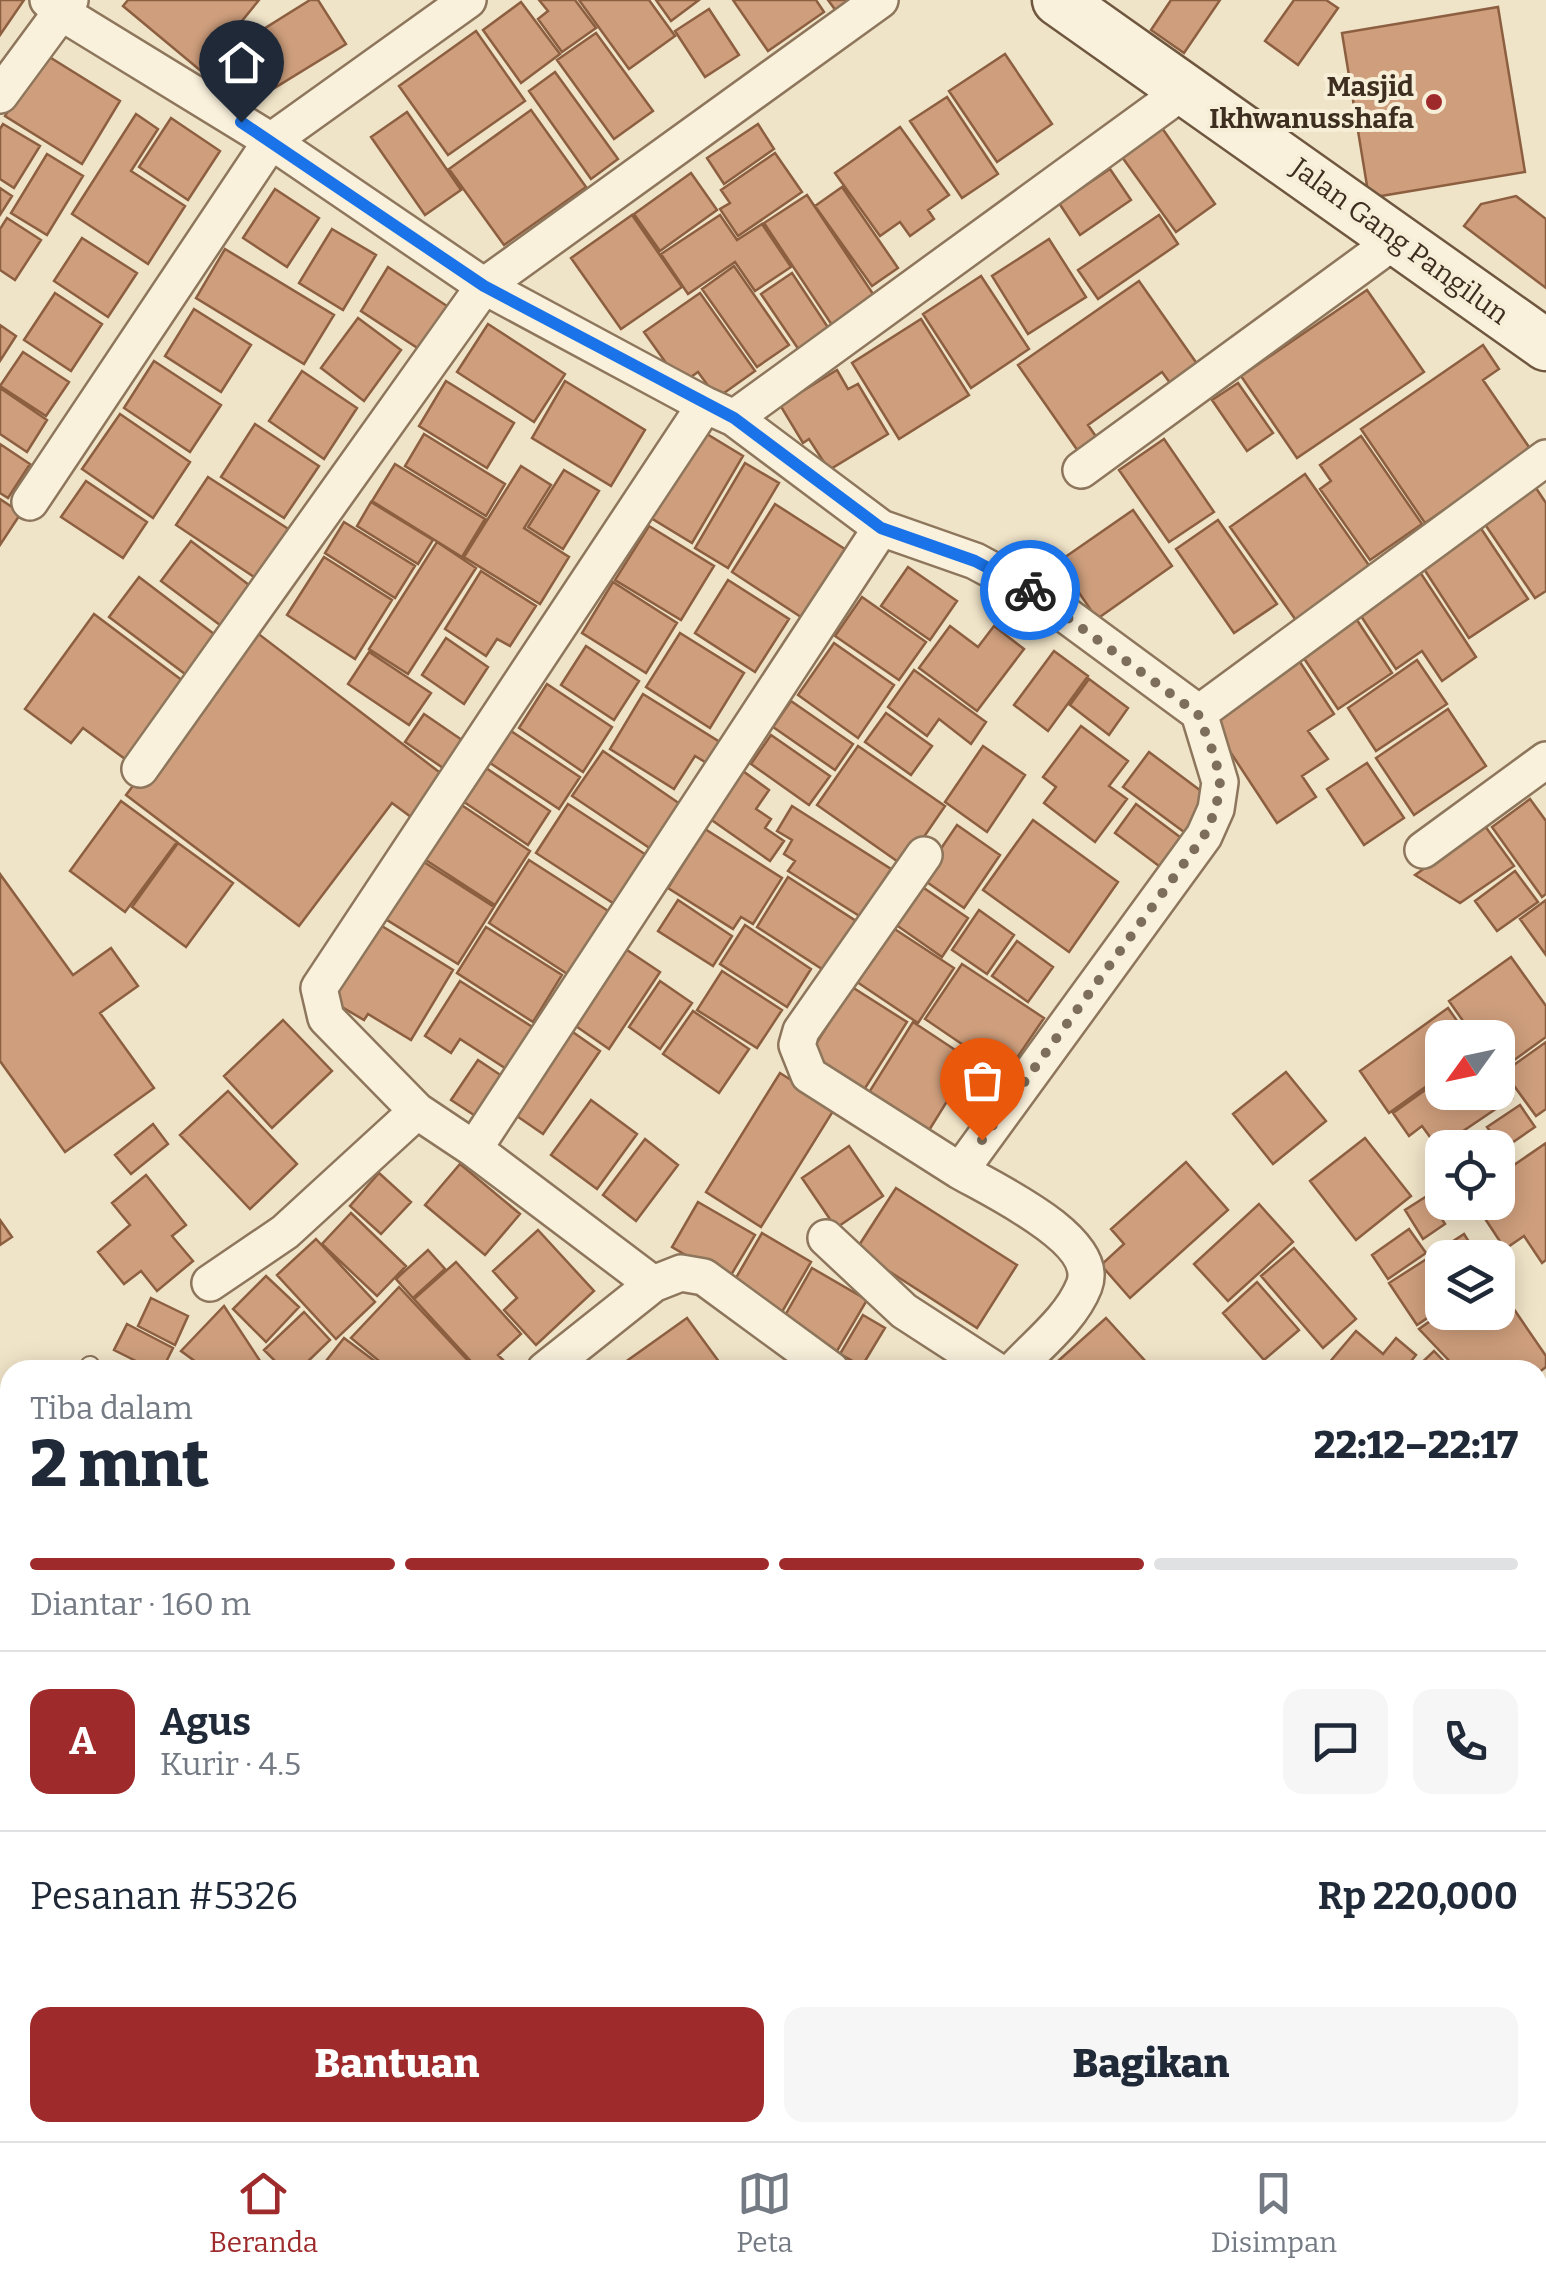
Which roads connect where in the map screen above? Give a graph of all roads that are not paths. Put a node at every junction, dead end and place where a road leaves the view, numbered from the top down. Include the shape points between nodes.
1 (468, 0) edge
2 (880, 0) edge
3 (1058, 0) edge
4 (59, 4) edge
5 (1186, 88) junction
6 (0, 95) edge
7 (271, 141) junction
8 (1398, 239) junction
9 (484, 286) junction
10 (1546, 345) edge
11 (719, 412) junction
12 (1546, 458) edge
13 (1081, 470) dead end
14 (30, 502) dead end
15 (881, 528) junction
16 (1198, 714) junction
17 (1546, 760) edge
18 (140, 769) dead end
19 (1423, 850) dead end
20 (924, 855) dead end
21 (417, 1110) junction
22 (474, 1150) junction
23 (960, 1171) junction
24 (826, 1238) dead end
25 (210, 1282) dead end
26 (653, 1284) junction
27 (558, 1360) edge
28 (818, 1360) edge
29 (980, 1360) edge
30 (1023, 1360) edge

1 - 7 street
2 - 9 street
3 - 5 street, Jalan Gang Pangilun
4 - 6 street
4 - 7 street
5 - 8 street, Jalan Gang Pangilun
5 - 11 street
7 - 9 street
7 - 14 street
8 - 10 street, Jalan Gang Pangilun
8 - 13 street
9 - 11 street
9 - 18 street
11 - 15 street
11 - 21 street via 319,988 326,1018
12 - 16 street
15 - 16 street via 1009,577
15 - 22 street
16 - 23 street via 1220,782 1204,836
17 - 19 street
20 - 23 street via 796,1045 809,1075
21 - 22 street
21 - 25 street via 285,1232
22 - 26 street
23 - 30 street via 1047,1222 1070,1242 1086,1274 1072,1306
24 - 29 street via 904,1310
26 - 27 street
26 - 28 street via 681,1272 704,1276

